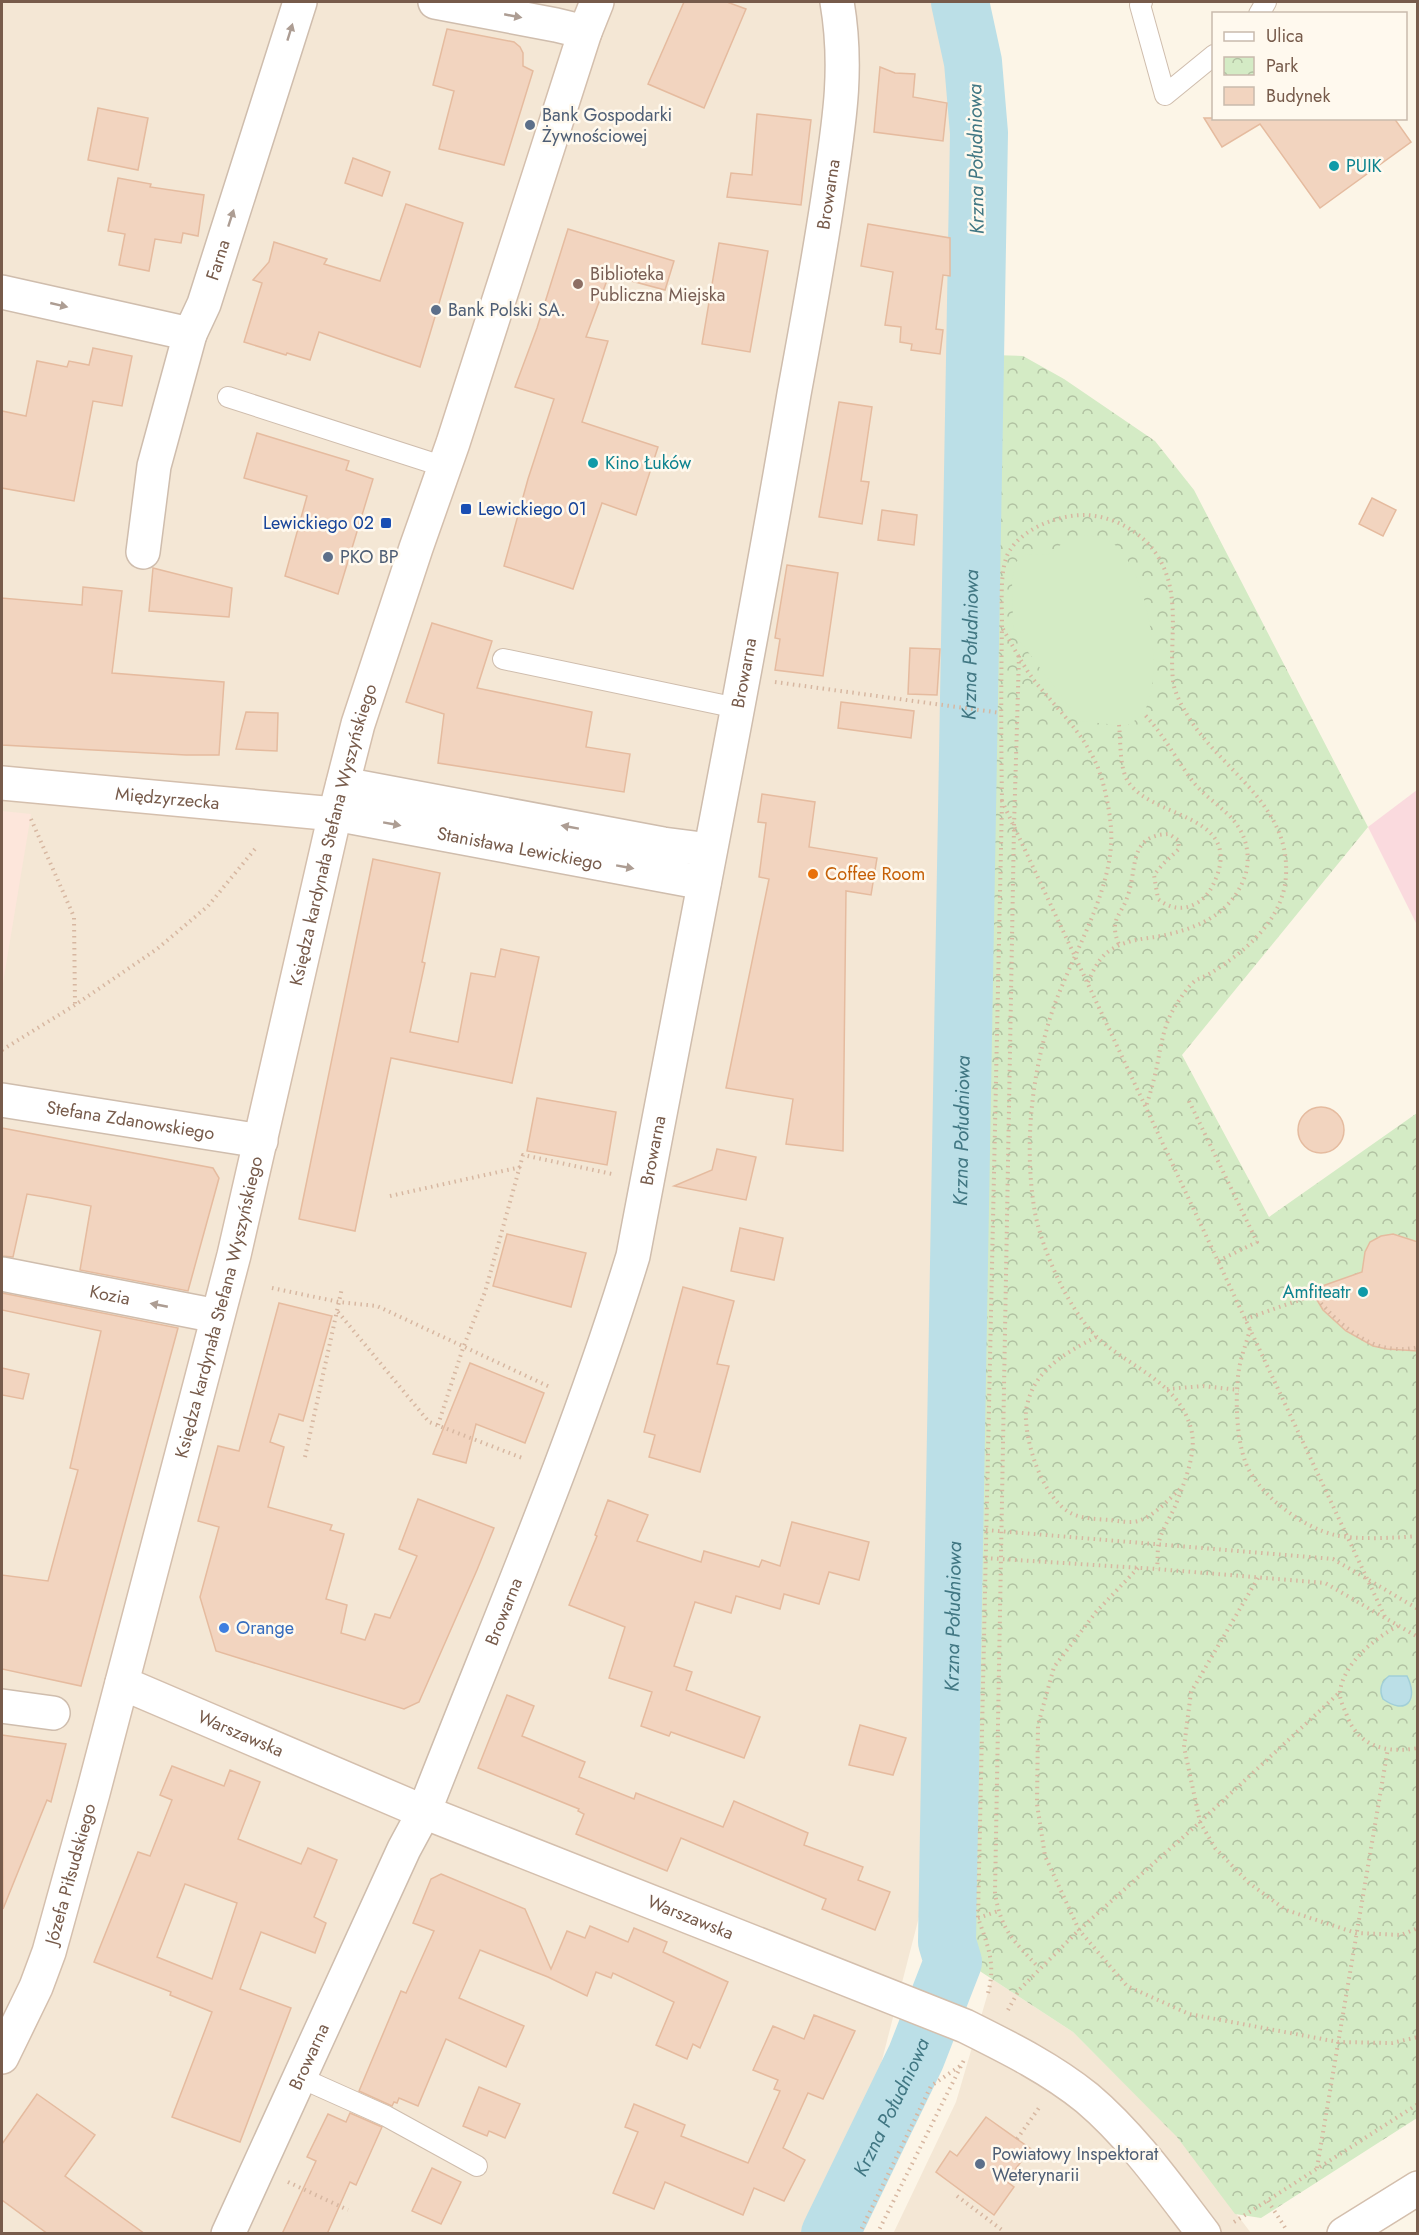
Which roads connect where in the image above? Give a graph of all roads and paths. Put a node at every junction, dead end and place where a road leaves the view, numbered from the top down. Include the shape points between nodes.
1 (300, 2) edge
2 (435, 2) edge
3 (597, 2) edge
4 (837, 2) edge
5 (1142, 2) edge
6 (585, 32) junction
7 (1212, 57) edge
8 (2, 292) edge
9 (190, 334) junction
10 (228, 397) dead end
11 (445, 467) junction
12 (143, 552) dead end
13 (1002, 627) junction
14 (1019, 656) junction
15 (504, 659) dead end
16 (767, 681) dead end
17 (737, 708) junction
18 (1001, 713) junction
19 (1143, 713) dead end
20 (1119, 725) dead end
21 (2, 783) edge
22 (339, 799) junction
23 (1002, 801) junction
24 (30, 819) dead end
25 (1014, 826) junction
26 (255, 849) dead end
27 (710, 850) junction
28 (704, 883) junction
29 (1119, 945) junction
30 (1088, 982) junction
31 (75, 1005) junction
32 (2, 1050) edge
33 (2, 1100) edge
34 (1189, 1101) dead end
35 (1146, 1108) junction
36 (261, 1141) junction
37 (521, 1167) junction
38 (612, 1174) dead end
39 (390, 1196) dead end
40 (1218, 1260) junction
41 (2, 1274) edge
42 (272, 1288) dead end
43 (342, 1288) dead end
44 (339, 1302) junction
45 (338, 1312) junction
46 (217, 1316) junction
47 (1245, 1319) junction
48 (1250, 1329) junction
49 (1096, 1337) junction
50 (1418, 1347) edge
51 (463, 1348) junction
52 (552, 1388) dead end
53 (1167, 1389) junction
54 (1239, 1390) junction
55 (438, 1425) junction
56 (305, 1457) dead end
57 (525, 1459) dead end
58 (1180, 1488) junction
59 (986, 1530) junction
60 (1418, 1536) edge
61 (1158, 1545) junction
62 (985, 1558) junction
63 (1138, 1568) junction
64 (1157, 1569) junction
65 (1258, 1578) junction
66 (1418, 1609) edge
67 (1386, 1618) junction
68 (1399, 1626) junction
69 (1418, 1637) edge
70 (122, 1683) junction
71 (1340, 1692) junction
72 (2, 1706) edge
73 (53, 1713) dead end
74 (1388, 1748) junction
75 (1418, 1748) edge
76 (424, 1812) junction
77 (1200, 1822) junction
78 (998, 1911) junction
79 (978, 1918) junction
80 (1418, 1928) edge
81 (1079, 1930) junction
82 (1356, 1933) junction
83 (1040, 1968) junction
84 (988, 1994) dead end
85 (1011, 2004) dead end
86 (972, 2030) junction
87 (1418, 2037) edge
88 (1338, 2042) junction
89 (2, 2057) edge
90 (960, 2065) junction
91 (301, 2078) junction
92 (1041, 2104) dead end
93 (1418, 2104) edge
94 (1017, 2139) dead end
95 (477, 2166) dead end
96 (1317, 2168) junction
97 (279, 2178) dead end
98 (1418, 2188) edge
99 (957, 2196) dead end
100 (1268, 2201) junction
101 (348, 2210) dead end
102 (1219, 2228) edge
103 (1286, 2229) dead end
104 (1002, 2230) dead end
105 (228, 2234) edge
106 (858, 2234) edge
107 (878, 2234) edge
108 (1344, 2234) edge

9 -> 1 street, Farna via 204,304
2 -> 6 street
3 - 6 street, Księdza kardynała Stefana Wyszyńskiego
4 - 17 street, Browarna via 844,76 839,128
5 - 7 lane via 1165,95
6 - 11 street, Księdza kardynała Stefana Wyszyńskiego
8 -> 9 street
9 - 12 street, Farna via 154,466
10 - 11 lane
11 - 22 street, Księdza kardynała Stefana Wyszyńskiego via 368,691
13 - 14 path
13 - 18 path
13 - 35 path via 1004,567 1010,550 1029,532 1055,519 1087,515 1119,523 1145,538 1161,560 1171,588 1173,684 1185,712 1266,809 1278,828 1285,851 1286,876 1280,905 1270,922 1254,940 1210,974 1193,982 1175,1007 1166,1026
14 - 25 path
14 - 49 path via 1087,745 1108,806 1112,844 1106,873 1053,1010 1035,1087 1029,1170 1034,1210 1047,1254 1078,1314
15 - 17 lane
16 - 18 path
17 - 27 street, Browarna
18 - 23 path
19 - 29 path via 1195,785 1240,829 1248,852 1247,868 1241,888 1230,903 1203,924
20 - 29 path via 1123,769 1130,784 1146,797 1213,833 1221,862 1212,889 1202,900 1189,907 1166,906 1158,899 1154,875 1179,849 1178,840 1170,834 1158,834 1145,840 1138,850 1128,894 1116,919 1114,931
21 - 22 street, Międzyrzecka
27 -> 22 street, Stanisława Lewickiego
22 -> 28 street, Stanisława Lewickiego
22 - 36 street, Księdza kardynała Stefana Wyszyńskiego
23 - 25 path
23 - 59 path
24 - 31 path via 74,917
25 - 30 path
25 - 78 path via 995,1893
26 - 31 path via 208,906 157,950
27 - 28 street, Browarna
28 - 76 street, Browarna via 633,1256 607,1342 550,1500
29 - 30 path via 1105,954
30 - 35 path
31 - 32 path
33 - 36 street, Stefana Zdanowskiego
34 - 40 path via 1257,1242
35 - 40 path
36 - 46 street, Księdza kardynała Stefana Wyszyńskiego
37 - 38 path via 523,1155
37 - 39 path
37 - 51 path via 485,1292
40 - 47 path
46 -> 41 street, Kozia
42 - 44 path
43 - 44 path
44 - 45 path
44 - 51 path via 377,1306
45 - 55 path via 429,1422
45 - 56 path
46 - 70 street, Księdza kardynała Stefana Wyszyńskiego
47 - 48 path
47 - 50 path via 1314,1295 1343,1327 1365,1340 1389,1347
48 - 54 path via 1239,1370
48 - 67 path
49 - 53 path
49 - 58 path via 1055,1363 1033,1388 1026,1409 1035,1461 1044,1482 1056,1502 1071,1514 1115,1521 1140,1521
51 - 52 path
51 - 55 path
53 - 54 path via 1203,1386
53 - 58 path via 1187,1416 1192,1435
54 - 60 path via 1239,1432 1245,1462 1257,1483 1276,1502 1303,1522 1335,1535 1393,1539
55 - 57 path
58 - 61 path
59 - 61 path
59 - 62 path
61 - 64 path
61 - 66 path via 1333,1559
62 - 63 path
62 - 79 path
63 - 64 path
63 - 81 path via 1096,1612 1054,1667 1038,1725 1037,1804 1045,1856
64 - 65 path
65 - 67 path via 1324,1583
65 - 77 path via 1191,1692 1184,1748
67 - 68 path
68 - 69 path
68 - 71 path via 1377,1639 1357,1659
70 - 76 street, Warszawska
70 - 89 street, Józefa Piłsudskiego via 49,1952
71 - 74 path via 1355,1733 1372,1745
71 - 77 path
72 - 73 street
74 - 75 path
74 - 82 path
76 - 86 street, Warszawska
76 - 91 street, Browarna
77 - 81 path
77 - 82 path via 1215,1848 1249,1884 1286,1910
78 - 79 path
78 - 83 path via 1008,1934
79 - 84 path via 991,1956
80 - 82 path via 1401,1935
81 - 83 path
81 - 88 path via 1127,1986 1189,2014
82 - 88 path
83 - 85 path
86 - 90 path
86 - 102 street, Warszawska via 1021,2054 1088,2099
87 - 88 path via 1392,2043
88 - 96 path
90 - 106 path via 931,2086
90 - 107 path
91 - 95 lane via 386,2116
91 - 105 street, Browarna
92 - 94 path
93 - 96 path
96 - 100 path
97 - 101 path
98 - 108 street
99 - 104 path
100 - 102 path
100 - 103 path

